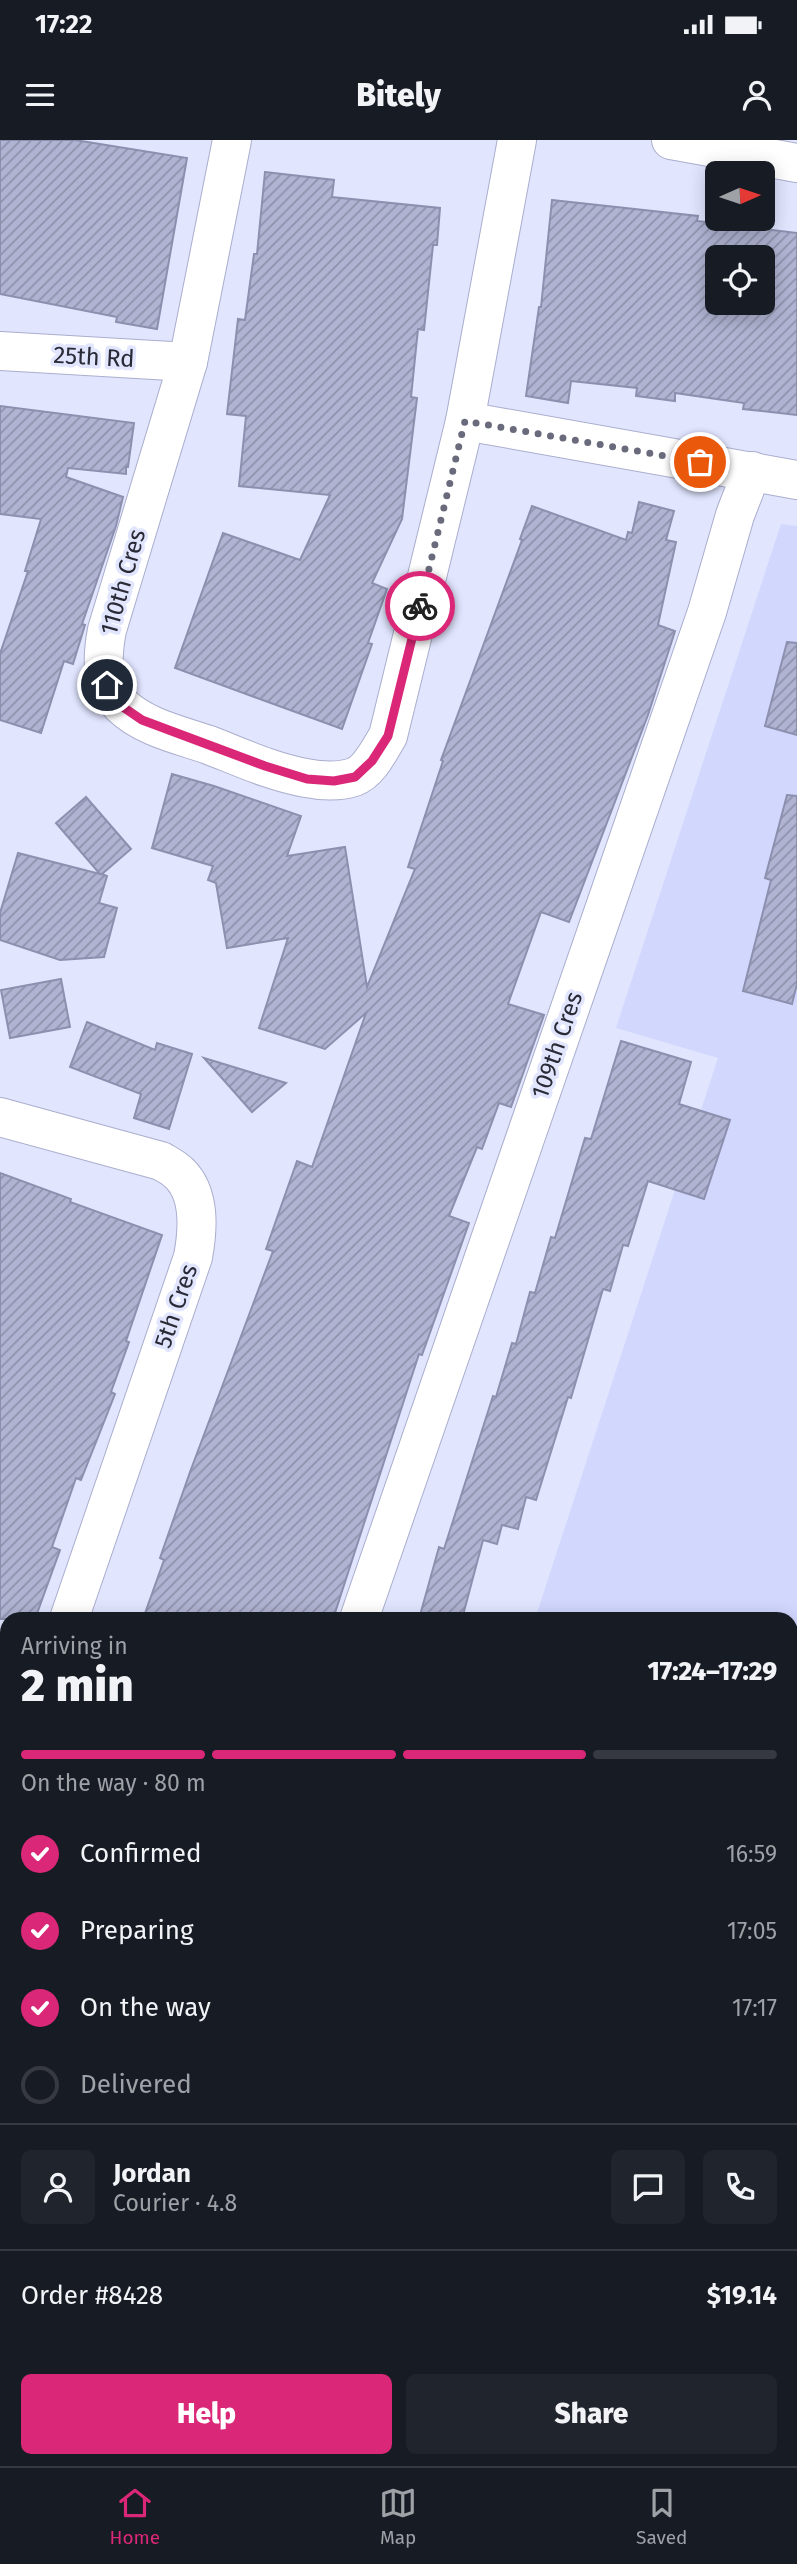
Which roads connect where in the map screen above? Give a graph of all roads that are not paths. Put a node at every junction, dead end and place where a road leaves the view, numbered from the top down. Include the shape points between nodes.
1 (232, 140) edge
2 (517, 140) edge
3 (671, 140) edge
4 (797, 163) edge
5 (0, 351) edge
6 (188, 362) junction
7 (465, 421) junction
8 (752, 471) junction
9 (797, 480) edge
10 (0, 1117) edge
11 (71, 1612) edge
12 (361, 1612) edge

1 - 6 street, 110th Cres
2 - 7 street, 110th Cres
3 - 4 street
5 - 6 street, 25th Rd
6 - 7 street, 110th Cres via 107,630 102,656 107,685 120,705 142,720 307,779 355,777 388,736
7 - 8 street
8 - 9 street
8 - 12 street, 109th Cres via 703,625
10 - 11 street, 5th Cres via 161,1161 179,1173 194,1196 193,1257

